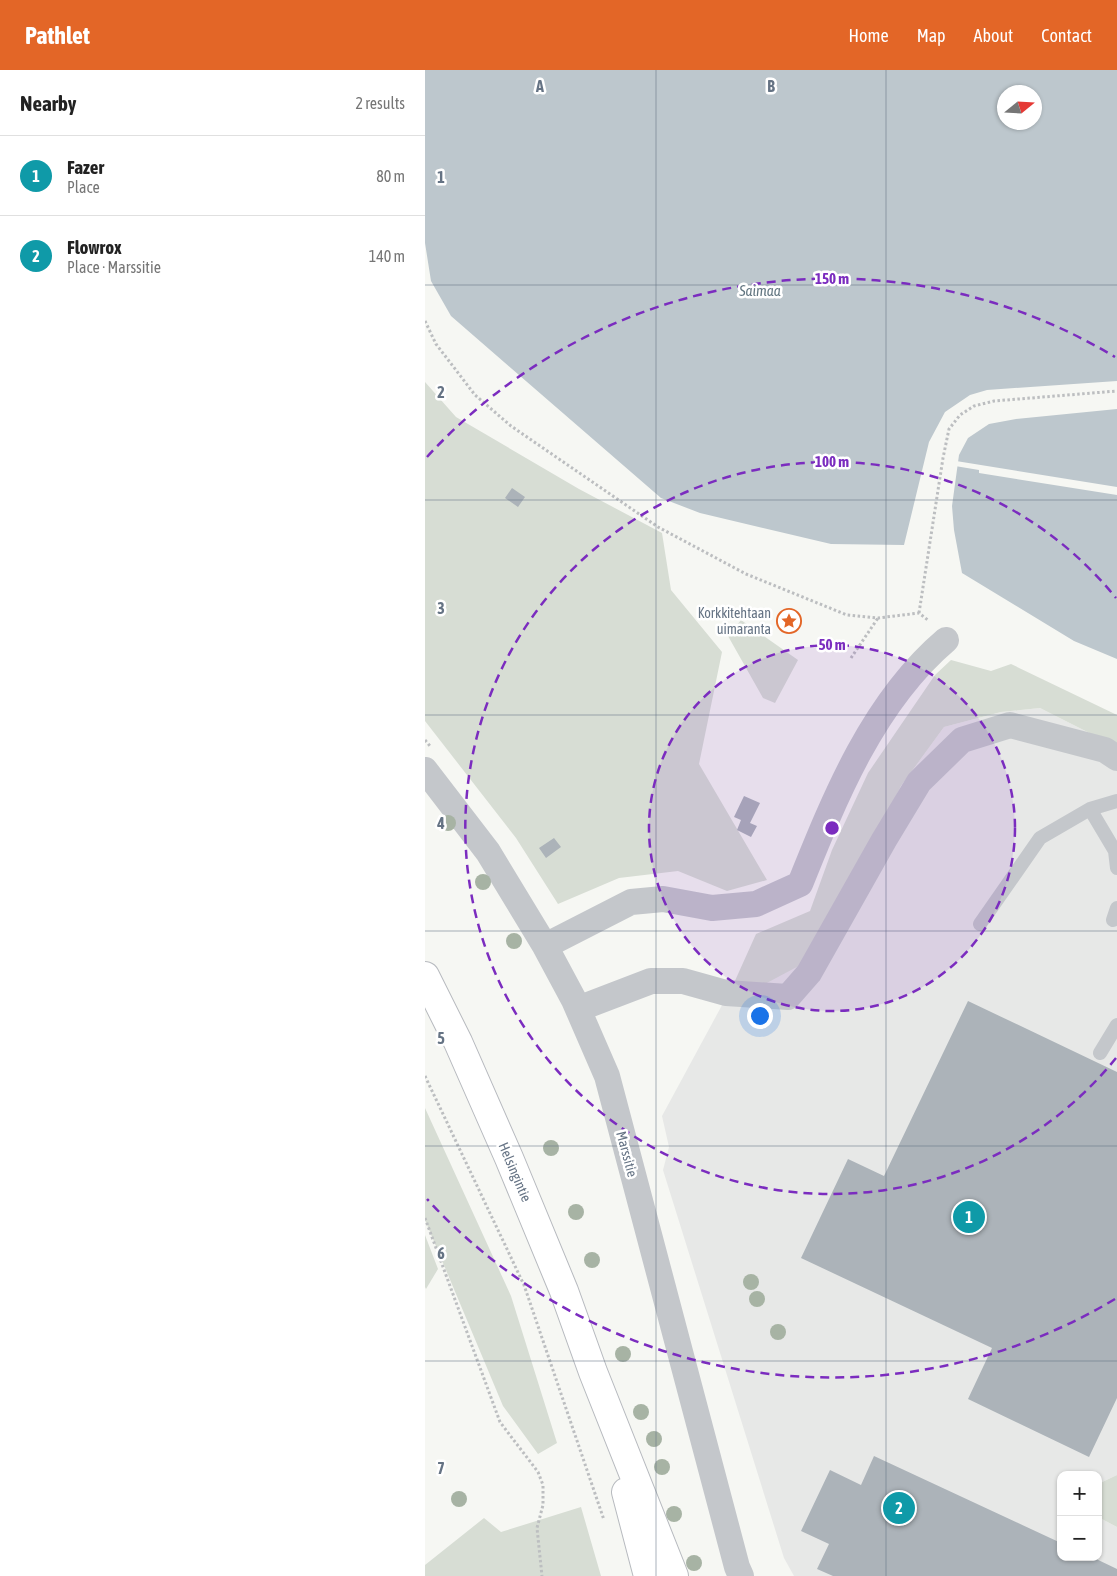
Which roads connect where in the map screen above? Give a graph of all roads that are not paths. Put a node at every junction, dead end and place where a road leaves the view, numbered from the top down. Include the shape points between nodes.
1 (946, 640) road end
2 (1117, 758) edge
3 (425, 770) edge
4 (1117, 801) edge
5 (1089, 809) junction
6 (1117, 868) edge
7 (980, 924) dead end
8 (545, 946) junction
9 (425, 976) edge
10 (578, 1009) junction
11 (1117, 1025) edge
12 (1101, 1052) dead end
13 (593, 1372) junction
14 (648, 1576) edge
15 (674, 1576) edge
16 (741, 1576) edge

1 - 8 street via 924,658 895,694 857,757 800,884 756,904 739,906 712,908 663,898 631,902
2 - 10 street via 1105,750 1010,725 962,740 919,782 809,973 788,997 726,993 683,982 651,981
3 - 8 street, Marssitie via 488,852
4 - 5 lane
5 - 6 lane via 1115,851
5 - 7 lane via 1040,838
8 - 10 street, Marssitie
9 - 13 main road, Helsingintie via 509,1158 564,1291
10 - 16 street, Marssitie via 607,1076
11 - 12 lane
13 - 14 main road, Helsingintie
13 - 15 main road, Helsingintie

